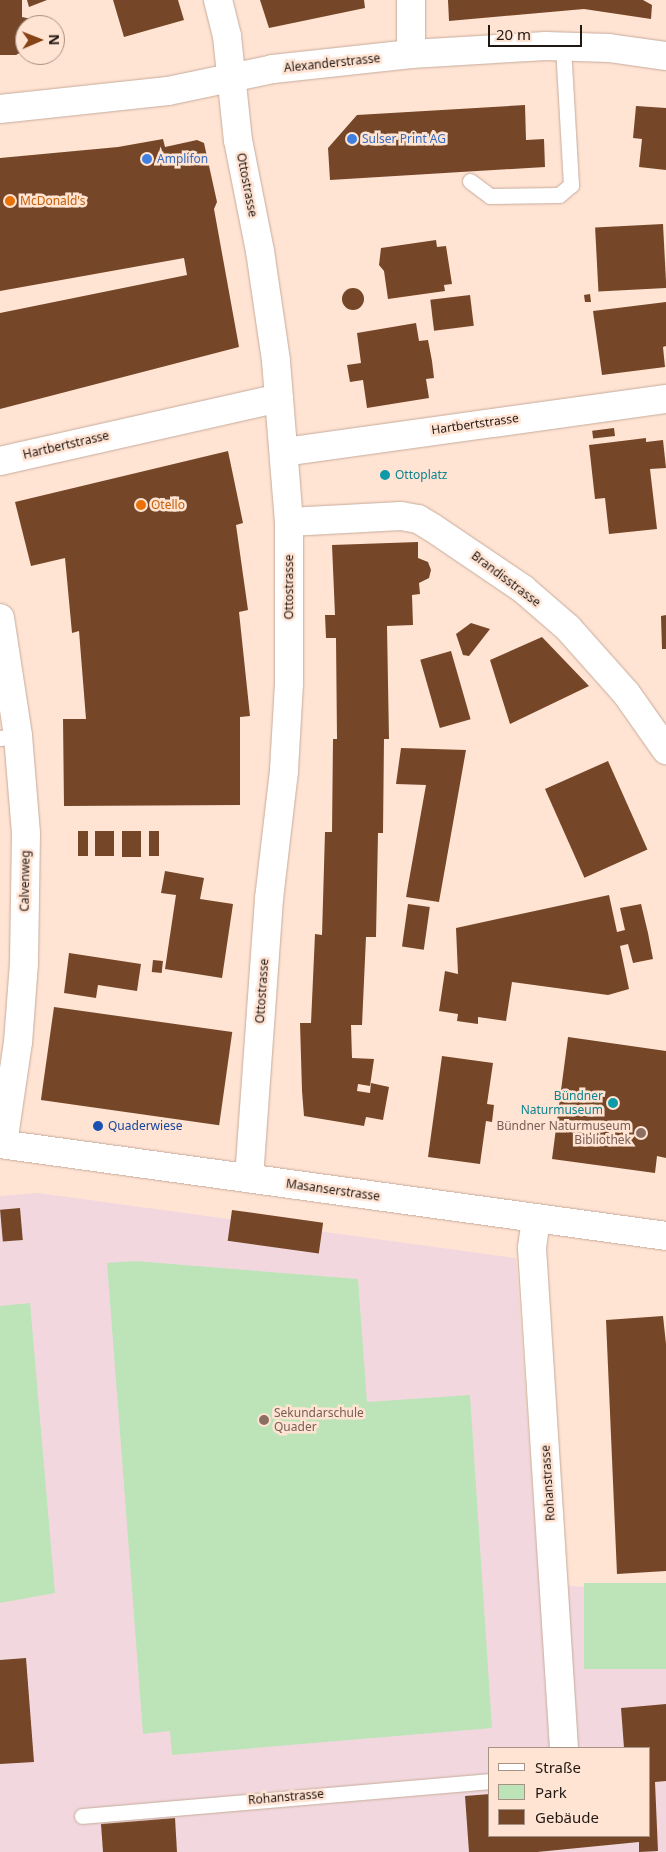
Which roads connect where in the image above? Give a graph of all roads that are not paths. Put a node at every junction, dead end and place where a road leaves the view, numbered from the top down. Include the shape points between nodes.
1 (218, 0) edge
2 (411, 0) edge
3 (563, 47) junction
4 (411, 54) junction
5 (666, 56) edge
6 (232, 77) junction
7 (0, 109) edge
8 (470, 181) dead end
9 (279, 398) junction
10 (666, 399) edge
11 (284, 452) junction
12 (0, 461) edge
13 (289, 522) junction
14 (0, 618) edge
15 (9, 737) edge
16 (666, 750) edge
17 (2, 1144) edge
18 (249, 1178) junction
19 (536, 1219) junction
20 (666, 1236) edge
21 (564, 1747) edge
22 (488, 1781) edge
23 (82, 1816) dead end

1 - 6 street, Ottostrasse
2 - 4 street
3 - 4 street, Alexanderstrasse
3 - 5 street, Alexanderstrasse via 609,48
3 - 8 lane via 571,185 559,195 490,196
4 - 6 street, Alexanderstrasse via 272,69
6 - 7 street, Alexanderstrasse via 168,91
6 - 9 street, Ottostrasse via 238,140 260,251
9 - 11 street, Ottostrasse
9 - 12 street, Hartbertstrasse
10 - 11 street, Hartbertstrasse
11 - 13 street, Ottostrasse
13 - 16 street, Brandisstrasse via 400,516 418,519 433,528 523,589 568,628 626,693
13 - 18 street, Ottostrasse via 289,683 269,899
14 - 15 street, Calvenweg
15 - 17 street, Calvenweg via 26,834 24,963 18,1042
17 - 18 street, Masanserstrasse
18 - 19 street, Masanserstrasse
19 - 20 street, Masanserstrasse
19 - 21 street, Rohanstrasse via 532,1248
22 - 23 lane, Rohanstrasse

